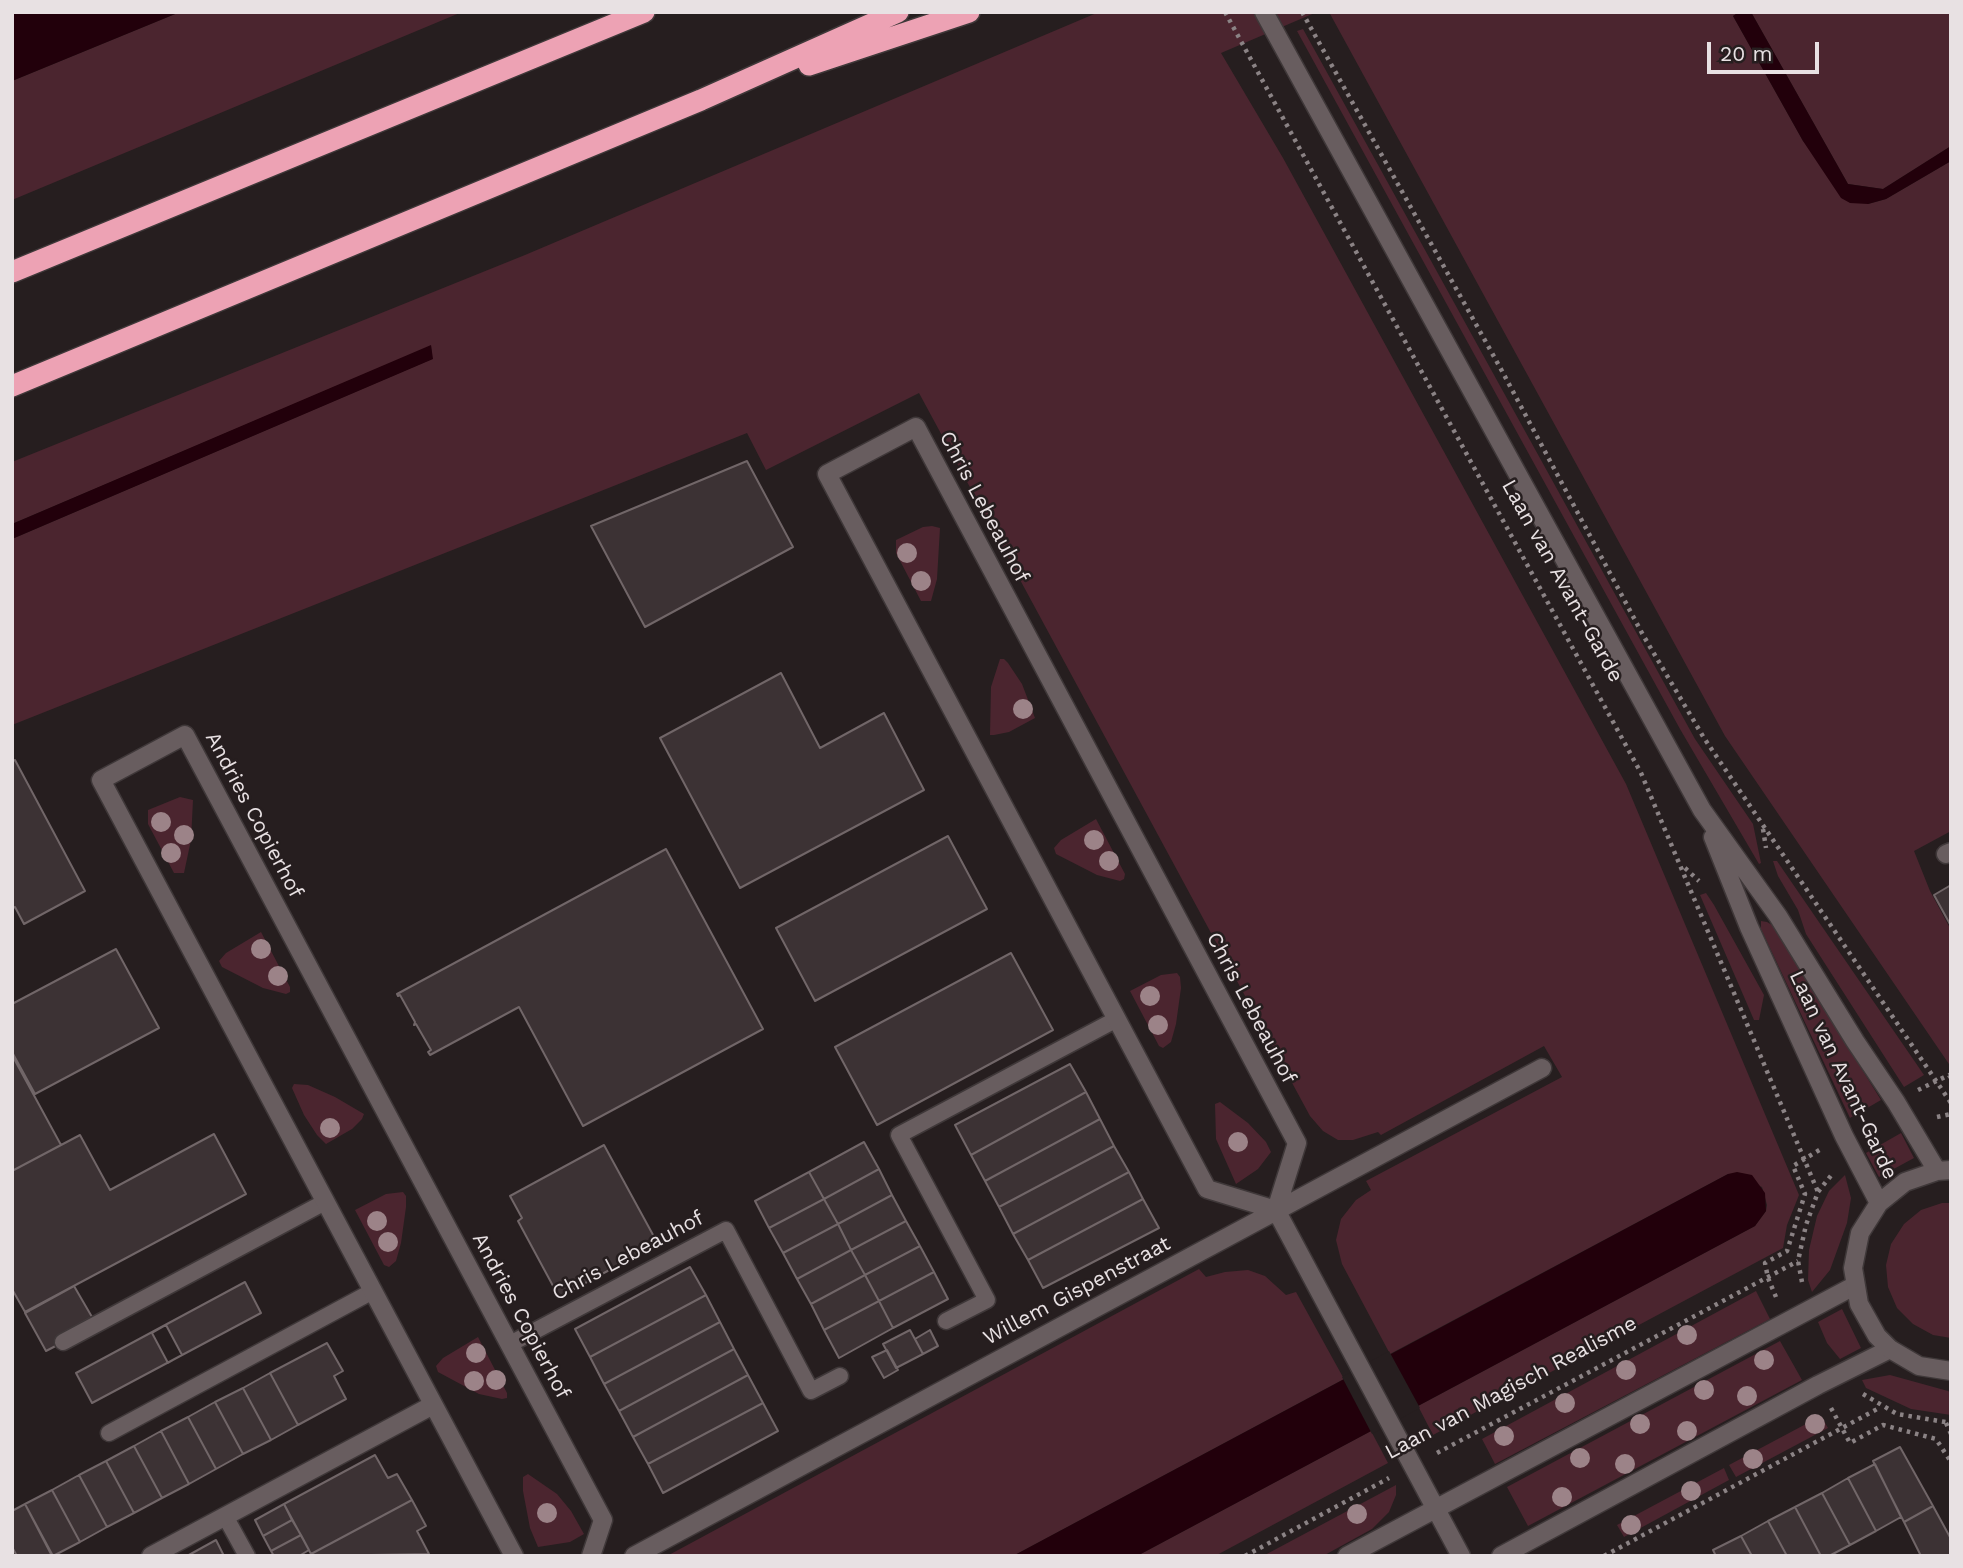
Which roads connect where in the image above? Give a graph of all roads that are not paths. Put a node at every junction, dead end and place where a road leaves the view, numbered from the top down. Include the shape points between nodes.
1 (644, 12) edge
2 (898, 12) edge
3 (969, 12) edge
4 (1264, 12) edge
5 (701, 100) junction
6 (12, 272) edge
7 (12, 386) edge
8 (1702, 810) junction
9 (1117, 1019) junction
10 (1542, 1068) dead end
11 (1944, 1171) edge
12 (326, 1202) junction
13 (1879, 1203) junction
14 (1276, 1210) junction
15 (1854, 1286) junction
16 (373, 1291) junction
17 (946, 1321) dead end
18 (64, 1342) dead end
19 (510, 1344) junction
20 (1890, 1349) junction
21 (1951, 1371) edge
22 (840, 1376) dead end
23 (433, 1405) junction
24 (109, 1433) dead end
25 (1436, 1508) junction
26 (226, 1516) junction
27 (150, 1556) edge
28 (247, 1556) edge
29 (514, 1556) edge
30 (591, 1556) edge
31 (634, 1556) edge
32 (1347, 1556) edge
33 (1461, 1556) edge
34 (1501, 1556) edge

1 - 6 highway
2 - 5 highway
3 - 5 highway
4 - 8 street, Laan van Avant-Garde
5 - 7 highway
8 - 11 street, Laan van Avant-Garde via 1778,916
8 - 13 street, Laan van Avant-Garde via 1749,927
9 - 14 street, Chris Lebeauhof via 1207,1189
9 - 14 street, Chris Lebeauhof via 827,474 916,428 1297,1143
9 - 17 lane via 899,1135 987,1300
10 - 14 street, Willem Gispenstraat
11 - 13 street via 1905,1182
12 - 16 street, Andries Copierhof
12 - 18 lane
12 - 19 street, Andries Copierhof via 101,780 186,735
13 - 15 street via 1860,1233
14 - 25 street
14 - 31 street, Willem Gispenstraat
15 - 20 street via 1866,1321
15 - 25 street
16 - 23 street, Andries Copierhof
16 - 24 lane
19 - 22 lane, Chris Lebeauhof via 726,1230 811,1391
19 - 30 street, Andries Copierhof via 603,1520
20 - 21 street via 1919,1366
20 - 34 street
23 - 26 street
23 - 29 street, Andries Copierhof
25 - 32 street
25 - 33 street
26 - 27 street
26 - 28 lane

